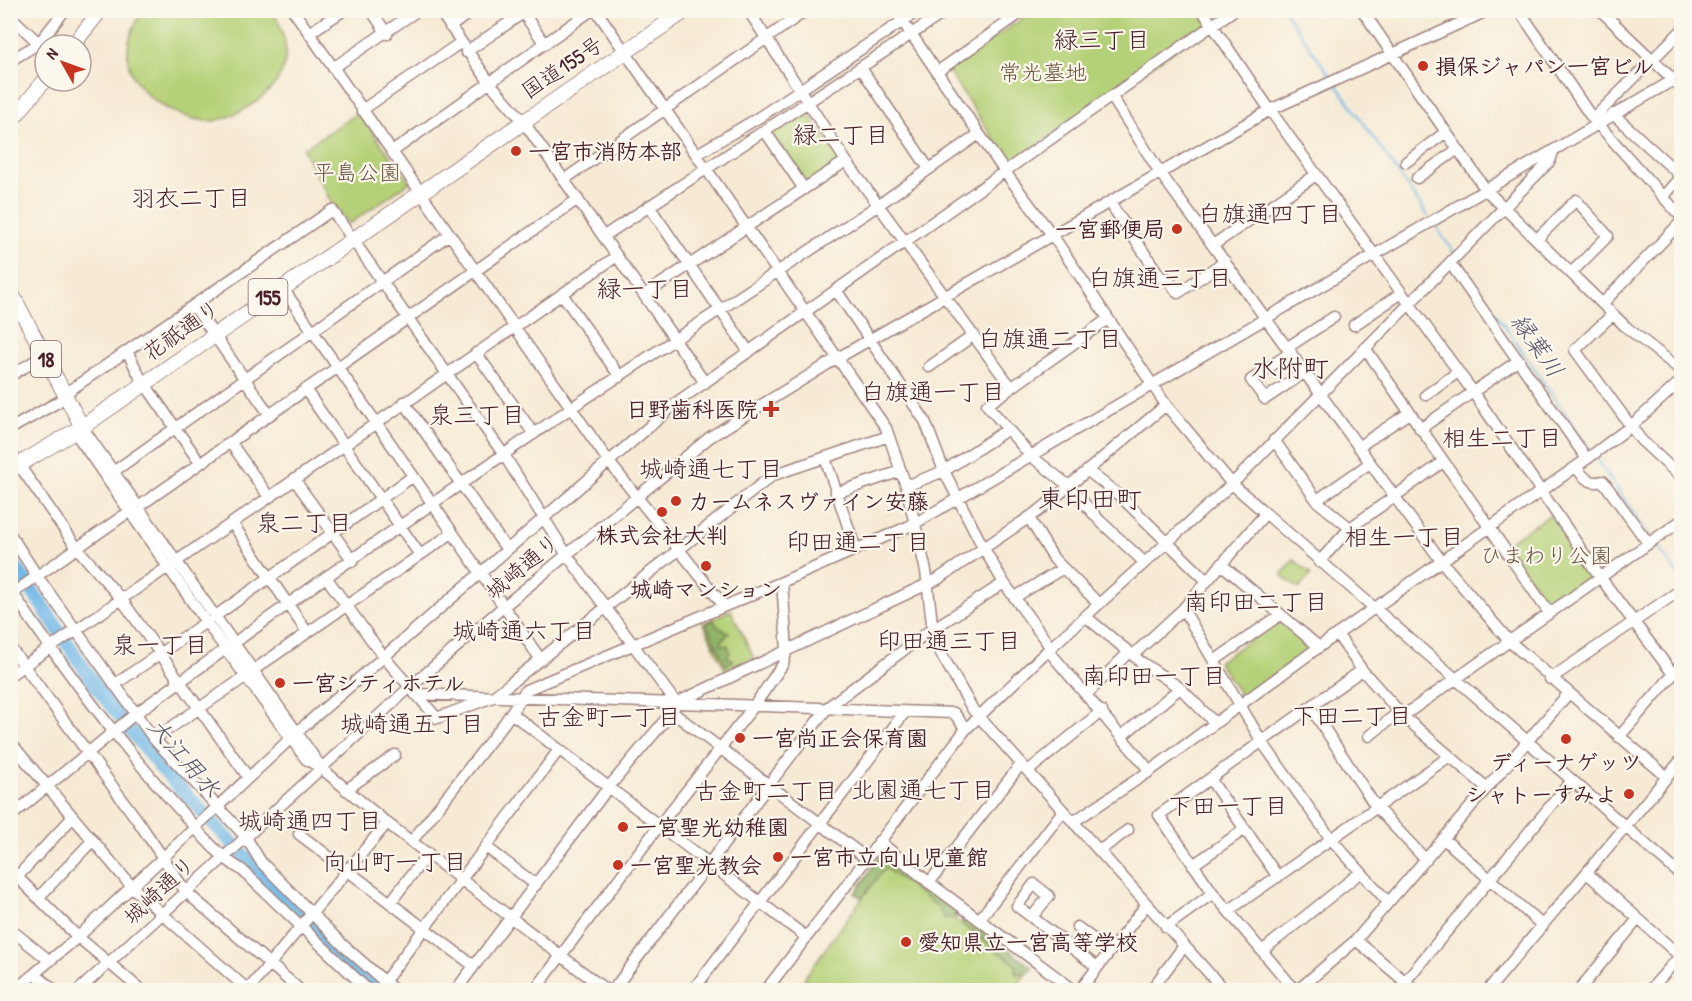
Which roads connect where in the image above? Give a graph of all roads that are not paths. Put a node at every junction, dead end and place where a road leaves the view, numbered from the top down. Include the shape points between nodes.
1 (65, 10) edge
2 (101, 10) edge
3 (293, 10) edge
4 (344, 10) edge
5 (371, 10) edge
6 (418, 10) edge
7 (439, 10) edge
8 (473, 10) edge
9 (592, 10) edge
10 (596, 10) edge
11 (686, 10) edge
12 (748, 10) edge
13 (807, 10) edge
14 (895, 10) edge
15 (919, 10) edge
16 (948, 10) edge
17 (1025, 10) edge
18 (1202, 10) edge
19 (1234, 10) edge
20 (1362, 10) edge
21 (1489, 10) edge
22 (1519, 10) edge
23 (1600, 10) edge
24 (522, 12) edge
25 (13, 16) edge
26 (902, 21) junction
27 (1212, 26) junction
28 (450, 27) junction
29 (1682, 30) edge
30 (50, 33) edge
31 (83, 33) edge
32 (309, 33) junction
33 (387, 34) junction
34 (911, 35) junction
35 (33, 37) edge
36 (767, 38) junction
37 (545, 44) junction
38 (463, 47) junction
39 (33, 50) edge
40 (625, 52) junction
41 (1393, 55) junction
42 (1651, 59) junction
43 (10, 61) edge
44 (333, 68) junction
45 (861, 68) junction
46 (937, 72) junction
47 (1679, 81) edge
48 (490, 83) junction
49 (798, 91) junction
50 (34, 93) edge
51 (1112, 97) junction
52 (806, 103) junction
53 (667, 109) junction
54 (362, 110) junction
55 (1270, 111) junction
56 (1613, 114) junction
57 (523, 121) junction
58 (1595, 122) junction
59 (10, 123) edge
60 (765, 131) junction
61 (1446, 132) junction
62 (979, 134) junction
63 (1458, 149) junction
64 (392, 152) junction
65 (1553, 152) junction
66 (698, 154) junction
67 (846, 161) junction
68 (1406, 162) dead end
69 (707, 168) junction
70 (929, 169) junction
71 (1005, 172) junction
72 (1161, 174) junction
73 (1316, 175) junction
74 (1681, 176) edge
75 (1417, 178) dead end
76 (565, 179) junction
77 (804, 189) junction
78 (1486, 190) junction
79 (421, 192) junction
80 (1663, 197) junction
81 (578, 198) junction
82 (1110, 203) junction
83 (649, 206) junction
84 (877, 206) junction
85 (1503, 209) junction
86 (1682, 219) edge
87 (748, 227) junction
88 (450, 234) junction
89 (604, 236) junction
90 (1053, 236) junction
91 (1537, 239) junction
92 (351, 240) junction
93 (904, 244) junction
94 (1213, 245) junction
95 (1372, 254) junction
96 (617, 256) junction
97 (1225, 261) junction
98 (1450, 263) junction
99 (690, 265) junction
100 (476, 269) junction
101 (779, 271) junction
102 (1572, 272) junction
103 (382, 280) junction
104 (282, 287) junction
105 (10, 290) edge
106 (836, 290) junction
107 (562, 294) junction
108 (1400, 294) junction
109 (644, 295) junction
110 (946, 296) junction
111 (1603, 303) junction
112 (1408, 305) junction
113 (10, 306) edge
114 (194, 306) junction
115 (721, 310) junction
116 (806, 312) junction
117 (1613, 314) junction
118 (408, 317) junction
119 (1334, 317) dead end
120 (1266, 318) junction
121 (1108, 319) junction
122 (1354, 325) dead end
123 (515, 327) junction
124 (311, 331) junction
125 (214, 334) junction
126 (974, 335) junction
127 (675, 340) junction
128 (870, 340) junction
129 (1365, 348) junction
130 (1290, 350) junction
131 (749, 352) junction
132 (128, 353) junction
133 (476, 353) junction
134 (38, 359) junction
135 (836, 359) junction
136 (1519, 360) junction
137 (929, 366) dead end
138 (336, 368) junction
139 (1682, 371) edge
140 (1305, 372) junction
141 (1458, 372) junction
142 (446, 373) junction
143 (10, 376) edge
144 (620, 377) junction
145 (243, 378) junction
146 (1682, 380) edge
147 (144, 383) junction
148 (705, 383) junction
149 (1153, 385) junction
150 (1011, 387) junction
151 (305, 389) junction
152 (1473, 392) junction
153 (1320, 393) junction
154 (1426, 394) dead end
155 (61, 398) junction
156 (404, 402) junction
157 (1166, 405) junction
158 (571, 408) junction
159 (1408, 413) junction
160 (269, 414) junction
161 (374, 423) junction
162 (174, 426) junction
163 (1631, 426) junction
164 (10, 429) edge
165 (78, 429) junction
166 (1008, 429) junction
167 (1420, 429) junction
168 (534, 434) junction
169 (889, 436) junction
170 (1274, 440) junction
171 (230, 442) junction
172 (344, 444) junction
173 (1358, 447) junction
174 (504, 455) junction
175 (1031, 456) junction
176 (825, 458) junction
177 (1587, 459) junction
178 (13, 462) edge
179 (609, 462) junction
180 (1443, 462) junction
181 (200, 463) junction
182 (1370, 463) junction
183 (1576, 467) junction
184 (113, 471) junction
185 (901, 471) junction
186 (944, 471) junction
187 (1088, 471) junction
188 (412, 477) junction
189 (1682, 478) edge
190 (294, 479) junction
191 (462, 484) junction
192 (1232, 484) junction
193 (906, 486) junction
194 (1069, 486) junction
195 (1541, 492) junction
196 (836, 493) junction
197 (638, 496) junction
198 (269, 497) junction
199 (1394, 497) junction
200 (381, 499) junction
201 (958, 500) junction
202 (1317, 500) junction
203 (432, 505) junction
204 (134, 509) junction
205 (1265, 514) junction
206 (1029, 518) junction
207 (544, 519) junction
208 (1682, 520) edge
209 (232, 523) junction
210 (914, 524) junction
211 (400, 527) junction
212 (1350, 528) junction
213 (1490, 528) junction
214 (333, 533) junction
215 (452, 533) junction
216 (10, 534) edge
217 (1166, 542) junction
218 (1648, 543) junction
219 (983, 547) junction
220 (77, 548) junction
221 (507, 550) junction
222 (680, 550) junction
223 (856, 550) junction
224 (420, 555) junction
225 (567, 555) junction
226 (353, 561) junction
227 (1144, 562) junction
228 (1319, 562) junction
229 (1442, 563) junction
230 (1221, 564) junction
231 (172, 566) junction
232 (1062, 569) junction
233 (482, 572) junction
234 (1600, 577) junction
235 (270, 578) junction
236 (326, 578) junction
237 (34, 579) junction
238 (1207, 581) junction
239 (782, 582) junction
240 (1004, 583) junction
241 (927, 584) junction
242 (1682, 589) edge
243 (13, 591) edge
244 (1014, 597) junction
245 (122, 600) junction
246 (1099, 604) junction
247 (289, 606) junction
248 (345, 606) junction
249 (606, 606) junction
250 (724, 606) junction
251 (503, 607) junction
252 (1183, 609) junction
253 (1374, 609) junction
254 (1549, 613) junction
255 (1280, 615) junction
256 (1085, 616) junction
257 (210, 620) junction
258 (1634, 621) junction
259 (933, 630) junction
260 (308, 632) junction
261 (72, 633) junction
262 (1337, 634) junction
263 (1509, 641) junction
264 (634, 644) junction
265 (54, 645) junction
266 (10, 647) edge
267 (230, 647) junction
268 (1319, 647) junction
269 (1049, 649) junction
270 (787, 650) junction
271 (160, 653) junction
272 (1131, 654) junction
273 (383, 656) junction
274 (542, 660) junction
275 (1214, 661) junction
276 (1682, 664) edge
277 (24, 666) junction
278 (1362, 670) junction
279 (249, 674) junction
280 (1673, 674) junction
281 (10, 675) edge
282 (1455, 679) junction
283 (1550, 679) junction
284 (180, 682) junction
285 (114, 685) junction
286 (1180, 688) junction
287 (412, 691) junction
288 (1087, 694) junction
289 (1568, 694) junction
290 (493, 697) junction
291 (518, 700) junction
292 (1241, 705) junction
293 (754, 706) junction
294 (828, 707) junction
295 (674, 708) junction
296 (1311, 708) junction
297 (199, 709) junction
298 (1102, 711) junction
299 (905, 712) junction
300 (511, 713) junction
301 (135, 714) junction
302 (1401, 714) junction
303 (978, 716) junction
304 (1215, 723) junction
305 (966, 729) junction
306 (111, 733) junction
307 (293, 736) junction
308 (1122, 736) junction
309 (1369, 736) dead end
310 (1619, 737) junction
311 (154, 739) junction
312 (1527, 741) junction
313 (10, 742) edge
314 (1262, 742) junction
315 (720, 748) junction
316 (558, 751) junction
317 (88, 752) junction
318 (395, 755) dead end
319 (1450, 756) junction
320 (1682, 759) edge
321 (1025, 767) junction
322 (321, 768) junction
323 (1150, 771) junction
324 (248, 777) junction
325 (1667, 777) junction
326 (1210, 779) junction
327 (1572, 780) junction
328 (47, 786) junction
329 (769, 786) junction
330 (608, 788) junction
331 (1487, 788) junction
332 (346, 790) junction
333 (218, 806) junction
334 (1377, 807) junction
335 (1063, 811) junction
336 (10, 817) edge
337 (72, 818) junction
338 (1073, 822) junction
339 (387, 823) junction
340 (820, 823) junction
341 (1626, 826) junction
342 (195, 827) junction
343 (658, 827) junction
344 (1245, 829) junction
345 (1128, 830) dead end
346 (299, 834) dead end
347 (242, 839) junction
348 (1331, 839) junction
349 (1444, 839) junction
350 (412, 841) junction
351 (879, 841) junction
352 (92, 842) junction
353 (486, 847) junction
354 (1099, 851) junction
355 (428, 853) junction
356 (225, 855) junction
357 (164, 858) junction
358 (866, 858) junction
359 (1426, 860) junction
360 (708, 864) junction
361 (1193, 865) junction
362 (348, 870) junction
363 (1680, 870) edge
364 (1361, 872) junction
365 (14, 873) edge
366 (1587, 873) junction
367 (1278, 877) junction
368 (462, 880) junction
369 (1490, 881) junction
370 (929, 883) junction
371 (536, 885) junction
372 (132, 887) junction
373 (186, 892) junction
374 (1213, 893) junction
375 (38, 898) junction
376 (1388, 902) junction
377 (390, 903) junction
378 (760, 903) junction
379 (1146, 905) junction
380 (1228, 911) junction
381 (310, 914) junction
382 (161, 915) junction
383 (512, 917) junction
384 (1032, 917) dead end
385 (1638, 919) junction
386 (979, 920) junction
387 (1543, 926) junction
388 (300, 927) junction
389 (1077, 927) dead end
390 (1166, 927) junction
391 (10, 929) edge
392 (424, 929) junction
393 (78, 937) junction
394 (806, 937) junction
395 (1356, 940) junction
396 (1184, 946) junction
397 (1109, 951) junction
398 (1262, 951) junction
399 (561, 956) junction
400 (1681, 957) edge
401 (50, 961) junction
402 (109, 964) junction
403 (270, 964) junction
404 (474, 966) junction
405 (1097, 967) junction
406 (35, 974) junction
407 (384, 982) junction
408 (1402, 986) edge
409 (15, 990) edge
410 (54, 990) edge
411 (79, 990) edge
412 (141, 990) edge
413 (248, 990) edge
414 (300, 990) edge
415 (368, 990) edge
416 (394, 990) edge
417 (456, 990) edge
418 (535, 990) edge
419 (606, 990) edge
420 (613, 990) edge
421 (693, 990) edge
422 (766, 990) edge
423 (1074, 990) edge
424 (1080, 990) edge
425 (1151, 990) edge
426 (1224, 990) edge
427 (1296, 990) edge
428 (1414, 990) edge
429 (1488, 990) edge
430 (1579, 990) edge
431 (1650, 990) edge

1 - 30 street
2 - 31 main road
3 - 32 street
4 - 32 street
5 - 33 street
6 - 33 street
7 - 28 street
8 - 28 street
9 - 37 street
10 - 40 street
11 - 40 highway, 国道155号 / 155
12 - 36 street
13 - 36 street
14 - 26 street
15 - 26 street
16 - 34 street
17 - 46 street
18 - 27 street
19 - 27 street
20 - 41 street
21 - 41 street, 城崎通り
22 - 58 street
23 - 42 street
24 - 37 street
24 - 38 street
25 - 35 street
26 - 34 street
26 - 49 street
27 - 51 street
27 - 55 street
28 - 38 street
29 - 42 street
32 - 44 street
33 - 44 street
34 - 45 street
34 - 46 street
36 - 49 street
36 - 53 street
37 - 48 street
38 - 48 street
38 - 54 street
39 - 43 street
40 - 53 street
40 - 57 highway, 国道155号 / 155
41 - 55 street, 城崎通り
41 - 61 street
42 - 47 street
42 - 58 street
44 - 54 street
45 - 52 street
45 - 70 street
46 - 62 street
47 - 56 street
48 - 57 street
48 - 64 street
49 - 52 street
49 - 66 street
50 - 59 main road
51 - 71 street
51 - 72 street
52 - 60 street
52 - 67 street
53 - 66 street
53 - 76 street
54 - 64 street
55 - 72 street, 城崎通り
55 - 73 street
56 - 58 street
56 - 74 street
57 - 76 street
57 - 79 highway, 花祇通り / 155
58 - 65 street
58 - 80 street
60 - 69 street
60 - 77 street
61 - 63 street
61 - 68 street
62 - 70 street
62 - 71 street
63 - 75 street
63 - 78 street
64 - 79 street
65 - 78 street
65 - 85 street via 1550,161
66 - 69 street
67 - 77 street
67 - 84 street
69 - 83 street
69 - 87 street
70 - 84 street
71 - 90 street
71 - 93 street
72 - 82 street, 城崎通り
72 - 94 street
73 - 94 street
73 - 95 street
74 - 80 street
76 - 81 street
77 - 87 street
78 - 85 street
78 - 95 street
79 - 88 street
79 - 92 highway, 花祇通り / 155
80 - 86 street
81 - 89 street
81 - 100 street
82 - 90 street, 城崎通り
82 - 97 street via 1162,279 1167,278 1178,293
83 - 89 street
83 - 99 street
84 - 93 street
84 - 101 street
85 - 91 street
85 - 98 street
86 - 111 street
87 - 99 street
87 - 101 street
88 - 100 street
88 - 103 street
89 - 96 street
90 - 110 street, 城崎通り
90 - 121 street
91 - 102 street
91 - 102 street via 1576,200 1608,236
92 - 103 street
92 - 104 highway, 花祇通り / 155
92 - 114 street via 332,210
93 - 106 street
93 - 110 street
94 - 97 street
95 - 108 street
95 - 120 street
96 - 107 street
96 - 109 street
97 - 120 street
98 - 112 street
98 - 136 street
99 - 109 street
99 - 115 street
100 - 118 street
100 - 123 street
101 - 115 street
101 - 116 street
102 - 111 street
103 - 118 street
103 - 124 street
104 - 124 street
104 - 125 highway, 花祇通り / 155
105 - 155 main road, 18
106 - 116 street
106 - 128 street
107 - 123 street
107 - 144 street
108 - 112 street
108 - 122 street
109 - 127 street
110 - 126 street
110 - 128 street, 城崎通り
111 - 117 street
112 - 129 street
112 - 141 street
113 - 134 main road, 18
114 - 125 street
114 - 132 street
115 - 127 street
115 - 131 street
116 - 131 street
116 - 135 street
117 - 139 street
117 - 163 street via 1575,350
118 - 138 street
118 - 142 street
119 - 130 street
120 - 130 street
120 - 149 street
121 - 149 street
121 - 150 street
123 - 133 street
123 - 158 street
124 - 138 street
124 - 145 street
125 - 145 street
125 - 147 highway, 花祇通り / 155
126 - 137 street
126 - 150 street
127 - 144 street
127 - 148 street
128 - 135 street, 城崎通り
128 - 186 street via 925,421
129 - 153 street
129 - 159 street
130 - 140 street
130 - 140 street via 1251,380 1265,399
131 - 148 street
132 - 147 street
132 - 155 street
133 - 142 street
133 - 168 street
134 - 143 street
134 - 155 main road, 18
135 - 169 street
135 - 197 street, 城崎通り via 710,437
136 - 152 street
136 - 177 street
138 - 151 street
138 - 161 street
140 - 153 street
141 - 152 street
141 - 154 street
142 - 156 street
142 - 174 street
144 - 158 street
145 - 160 street
145 - 162 street
146 - 163 street
147 - 162 street
147 - 165 highway, 花祇通り / 155
148 - 179 street
149 - 157 street
149 - 175 street
150 - 166 street via 987,405
151 - 160 street
151 - 172 street
152 - 167 street
152 - 195 street
153 - 170 street
153 - 173 street
155 - 164 street
155 - 165 main road, 18
156 - 161 street
156 - 191 street
157 - 187 street
157 - 192 street
158 - 168 street
158 - 179 street
159 - 167 street
159 - 173 street
160 - 171 street
161 - 172 street
161 - 188 street
162 - 181 street
162 - 184 street
163 - 177 street
163 - 189 street
165 - 178 highway, 花祇通り / 155
165 - 184 street
165 - 204 street
166 - 175 street
166 - 186 street
167 - 180 street
168 - 174 street
169 - 176 street
169 - 185 street
170 - 192 street
170 - 202 street
171 - 181 street
171 - 198 street
172 - 190 street
172 - 200 street
173 - 182 street
174 - 191 street
174 - 207 street
175 - 194 street
175 - 201 street
176 - 196 street
176 - 222 street via 773,475
177 - 183 street
178 - 220 street
179 - 197 street
179 - 207 street
180 - 199 street
180 - 213 street
181 - 204 street
182 - 199 street
182 - 202 street
183 - 195 street
183 - 218 street via 1588,481 1603,481
184 - 204 street
185 - 193 street
185 - 196 street
186 - 193 street
186 - 201 street
187 - 194 street
187 - 217 street via 1120,496
188 - 200 street
188 - 203 street
190 - 198 street
190 - 214 street
191 - 203 street
191 - 221 street
192 - 205 street
192 - 217 street
193 - 210 street
194 - 206 street
194 - 227 street
195 - 213 street
195 - 234 street
196 - 223 street
197 - 222 street
197 - 225 street, 城崎通り
198 - 209 street
199 - 212 street
199 - 229 street
200 - 211 street
200 - 214 street
201 - 210 street
201 - 219 street
202 - 212 street
203 - 211 street
203 - 215 street
204 - 220 street
204 - 231 street
205 - 228 street
205 - 230 street
206 - 219 street
206 - 232 street
207 - 221 street
207 - 225 street
208 - 218 street
209 - 231 street
209 - 235 street
210 - 223 street
210 - 241 street
211 - 224 street
211 - 226 street
212 - 228 street
213 - 229 street
213 - 254 street
214 - 226 street
214 - 235 street
215 - 224 street
215 - 233 street
216 - 237 street
217 - 227 street
217 - 238 street
218 - 234 street
219 - 240 street
219 - 241 street
220 - 237 street
220 - 245 street
221 - 233 street
222 - 249 street
222 - 250 street
223 - 239 street
224 - 248 street
225 - 249 street
225 - 251 street, 城崎通り
226 - 236 street
227 - 246 street
228 - 253 street
229 - 253 street
229 - 263 street
230 - 238 street
230 - 255 street
231 - 245 street
231 - 257 street
232 - 244 street
232 - 246 street
233 - 251 street
233 - 273 street
234 - 254 street
234 - 258 street
235 - 247 street
235 - 257 street
236 - 247 street
236 - 248 street
237 - 243 street
237 - 261 street
238 - 252 street
239 - 250 street
239 - 270 street
240 - 244 street
240 - 259 street
241 - 259 street
241 - 270 street
242 - 258 street
243 - 265 street
244 - 269 street
245 - 261 street
245 - 271 street
246 - 256 street
247 - 260 street
247 - 267 street
248 - 260 street
248 - 273 street
249 - 264 street
249 - 274 street
250 - 264 street
251 - 274 street
251 - 287 street, 城崎通り
252 - 272 street
252 - 275 street
253 - 262 street
253 - 282 street
254 - 263 street
255 - 268 street
255 - 275 street
256 - 269 street
256 - 272 street
257 - 267 street
257 - 271 street
258 - 280 street
258 - 283 street
259 - 294 street
259 - 303 street via 934,641
260 - 279 street
261 - 265 street
261 - 285 street
262 - 268 street
262 - 278 street
263 - 282 street
263 - 283 street
264 - 291 street via 526,690
264 - 295 street
265 - 277 street
265 - 306 street
266 - 277 street
267 - 279 street
267 - 284 street
268 - 292 street
269 - 288 street
269 - 303 street
270 - 293 street via 783,664
270 - 295 street
271 - 284 street
271 - 285 street
272 - 286 street
272 - 288 street
273 - 287 street
273 - 307 street
274 - 290 street
275 - 292 street
276 - 280 street
277 - 281 street
277 - 317 street
278 - 296 street
278 - 302 street
279 - 297 street
279 - 307 street
280 - 310 street
282 - 302 street
282 - 312 street
283 - 289 street
284 - 297 street
284 - 301 street
285 - 301 street
286 - 304 street
286 - 308 street
287 - 290 street
287 - 290 street via 437,718
287 - 322 street, 城崎通り
288 - 298 street
289 - 310 street
289 - 312 street
290 - 291 street
291 - 295 street via 558,698
291 - 300 street
292 - 304 street
292 - 314 street
293 - 294 street
293 - 295 street
293 - 315 street
294 - 299 street
294 - 329 street
295 - 315 street
295 - 330 street
296 - 314 street
296 - 334 street
297 - 311 street
297 - 324 street
298 - 308 street
298 - 321 street
299 - 305 street via 954,713
299 - 340 street
300 - 316 street
300 - 350 street
301 - 306 street
301 - 311 street
302 - 309 street
302 - 319 street
303 - 305 street
303 - 321 street
304 - 323 street
305 - 351 street
306 - 317 street
306 - 342 street
307 - 322 street
307 - 324 street
308 - 323 street
310 - 325 street
311 - 333 street
312 - 327 street
312 - 331 street
313 - 328 street
314 - 326 street
314 - 348 street
315 - 329 street
315 - 343 street
316 - 330 street
316 - 353 street
317 - 328 street
317 - 357 street
318 - 332 street
319 - 331 street
319 - 334 street
320 - 325 street
321 - 335 street
321 - 370 street
322 - 332 street
322 - 347 street, 城崎通り
323 - 338 street
324 - 333 street
325 - 341 street
326 - 344 street
326 - 361 street via 1159,815
327 - 341 street
327 - 369 street
328 - 336 street
328 - 337 street
329 - 340 street
329 - 360 street
330 - 343 street
330 - 371 street
331 - 349 street
332 - 339 street
333 - 342 street
333 - 347 street
334 - 348 street
334 - 359 street
335 - 338 street
335 - 386 street
337 - 352 street
337 - 365 street
338 - 354 street
339 - 350 street
339 - 362 street
340 - 358 street
340 - 378 street
341 - 363 street
341 - 366 street
342 - 356 street
342 - 357 street
343 - 360 street
343 - 399 street
344 - 361 street
344 - 367 street
345 - 354 street
346 - 362 street
347 - 356 street, 城崎通り
347 - 381 street
348 - 364 street
348 - 367 street
349 - 359 street
349 - 369 street
350 - 355 street
351 - 358 street
351 - 370 street
352 - 372 street
352 - 375 street
353 - 368 street
353 - 371 street
354 - 379 street
355 - 368 street
355 - 377 street
356 - 373 street, 城崎通り
356 - 388 street
357 - 372 street
357 - 373 street
358 - 394 street
359 - 376 street
360 - 378 street
360 - 420 street
361 - 374 street
362 - 377 street
362 - 381 street
364 - 376 street
364 - 398 street
365 - 375 street
366 - 385 street
366 - 387 street
367 - 380 street
368 - 383 street
368 - 392 street
369 - 387 street
369 - 408 street
370 - 386 street
371 - 383 street
372 - 382 street
372 - 393 street
373 - 382 street, 城崎通り
373 - 403 street
374 - 380 street
374 - 390 street
375 - 393 street
376 - 395 street
377 - 392 street
378 - 394 street
378 - 421 street
379 - 390 street
379 - 397 street
380 - 398 street
381 - 388 street
381 - 407 street
382 - 402 street, 城崎通り
382 - 413 street
383 - 399 street
383 - 404 street
384 - 405 street via 1049,896 1034,884 1017,906
385 - 400 street
385 - 430 street
386 - 423 street
387 - 429 street
388 - 403 street
388 - 415 street
389 - 397 street
390 - 396 street
391 - 401 street
392 - 404 street
392 - 407 street
393 - 401 street
393 - 402 street
394 - 422 street
395 - 408 street
395 - 427 street
396 - 425 street
396 - 426 street
397 - 405 street
398 - 427 street
399 - 418 street
399 - 419 street
400 - 431 street
401 - 406 street
402 - 411 street, 城崎通り
402 - 412 street
403 - 413 street
403 - 414 street
404 - 417 street
405 - 424 street
406 - 409 street
406 - 410 street
407 - 416 street
408 - 428 street

